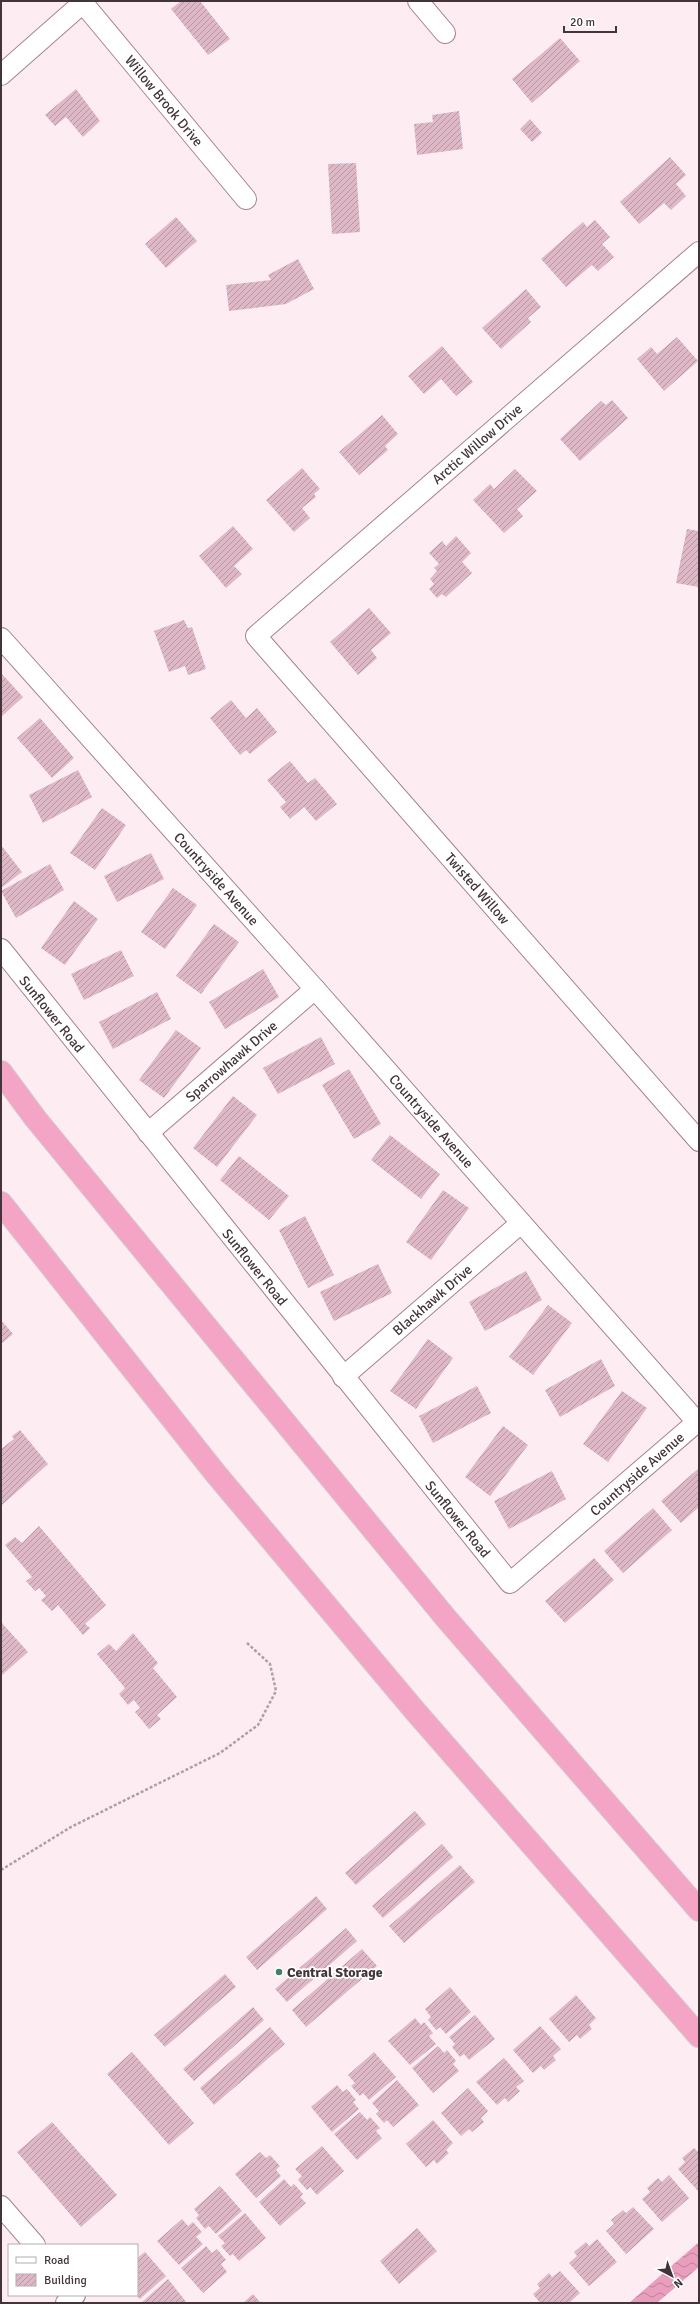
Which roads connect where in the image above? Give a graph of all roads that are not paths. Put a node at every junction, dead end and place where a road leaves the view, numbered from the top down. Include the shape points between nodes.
1 (418, 1) edge
2 (84, 2) edge
3 (445, 32) dead end
4 (1, 75) edge
5 (246, 199) dead end
6 (699, 252) edge
7 (256, 636) joint
8 (1, 638) edge
9 (1, 949) edge
10 (315, 989) junction
11 (1, 1072) edge
12 (148, 1134) junction
13 (699, 1141) edge
14 (1, 1203) edge
15 (521, 1223) junction
16 (343, 1377) junction
17 (510, 1583) joint
18 (699, 1910) edge
19 (699, 2036) edge
20 (1, 2206) edge
21 (33, 2244) edge
22 (75, 2296) edge
23 (66, 2303) edge

1 - 3 street
2 - 4 street
2 - 5 street, Willow Brook Drive
6 - 7 street, Arctic Willow Drive
7 - 13 street, Twisted Willow
8 - 10 street, Countryside Avenue
9 - 12 street, Sunflower Road
10 - 12 street, Sparrowhawk Drive
10 - 15 street, Countryside Avenue
11 - 18 highway via 40,1124 445,1617
12 - 16 street, Sunflower Road
14 - 19 highway via 216,1474 420,1717
15 - 16 street, Blackhawk Drive
15 - 17 street, Countryside Avenue via 697,1422
16 - 17 street, Sunflower Road
20 - 21 street
22 - 23 street

